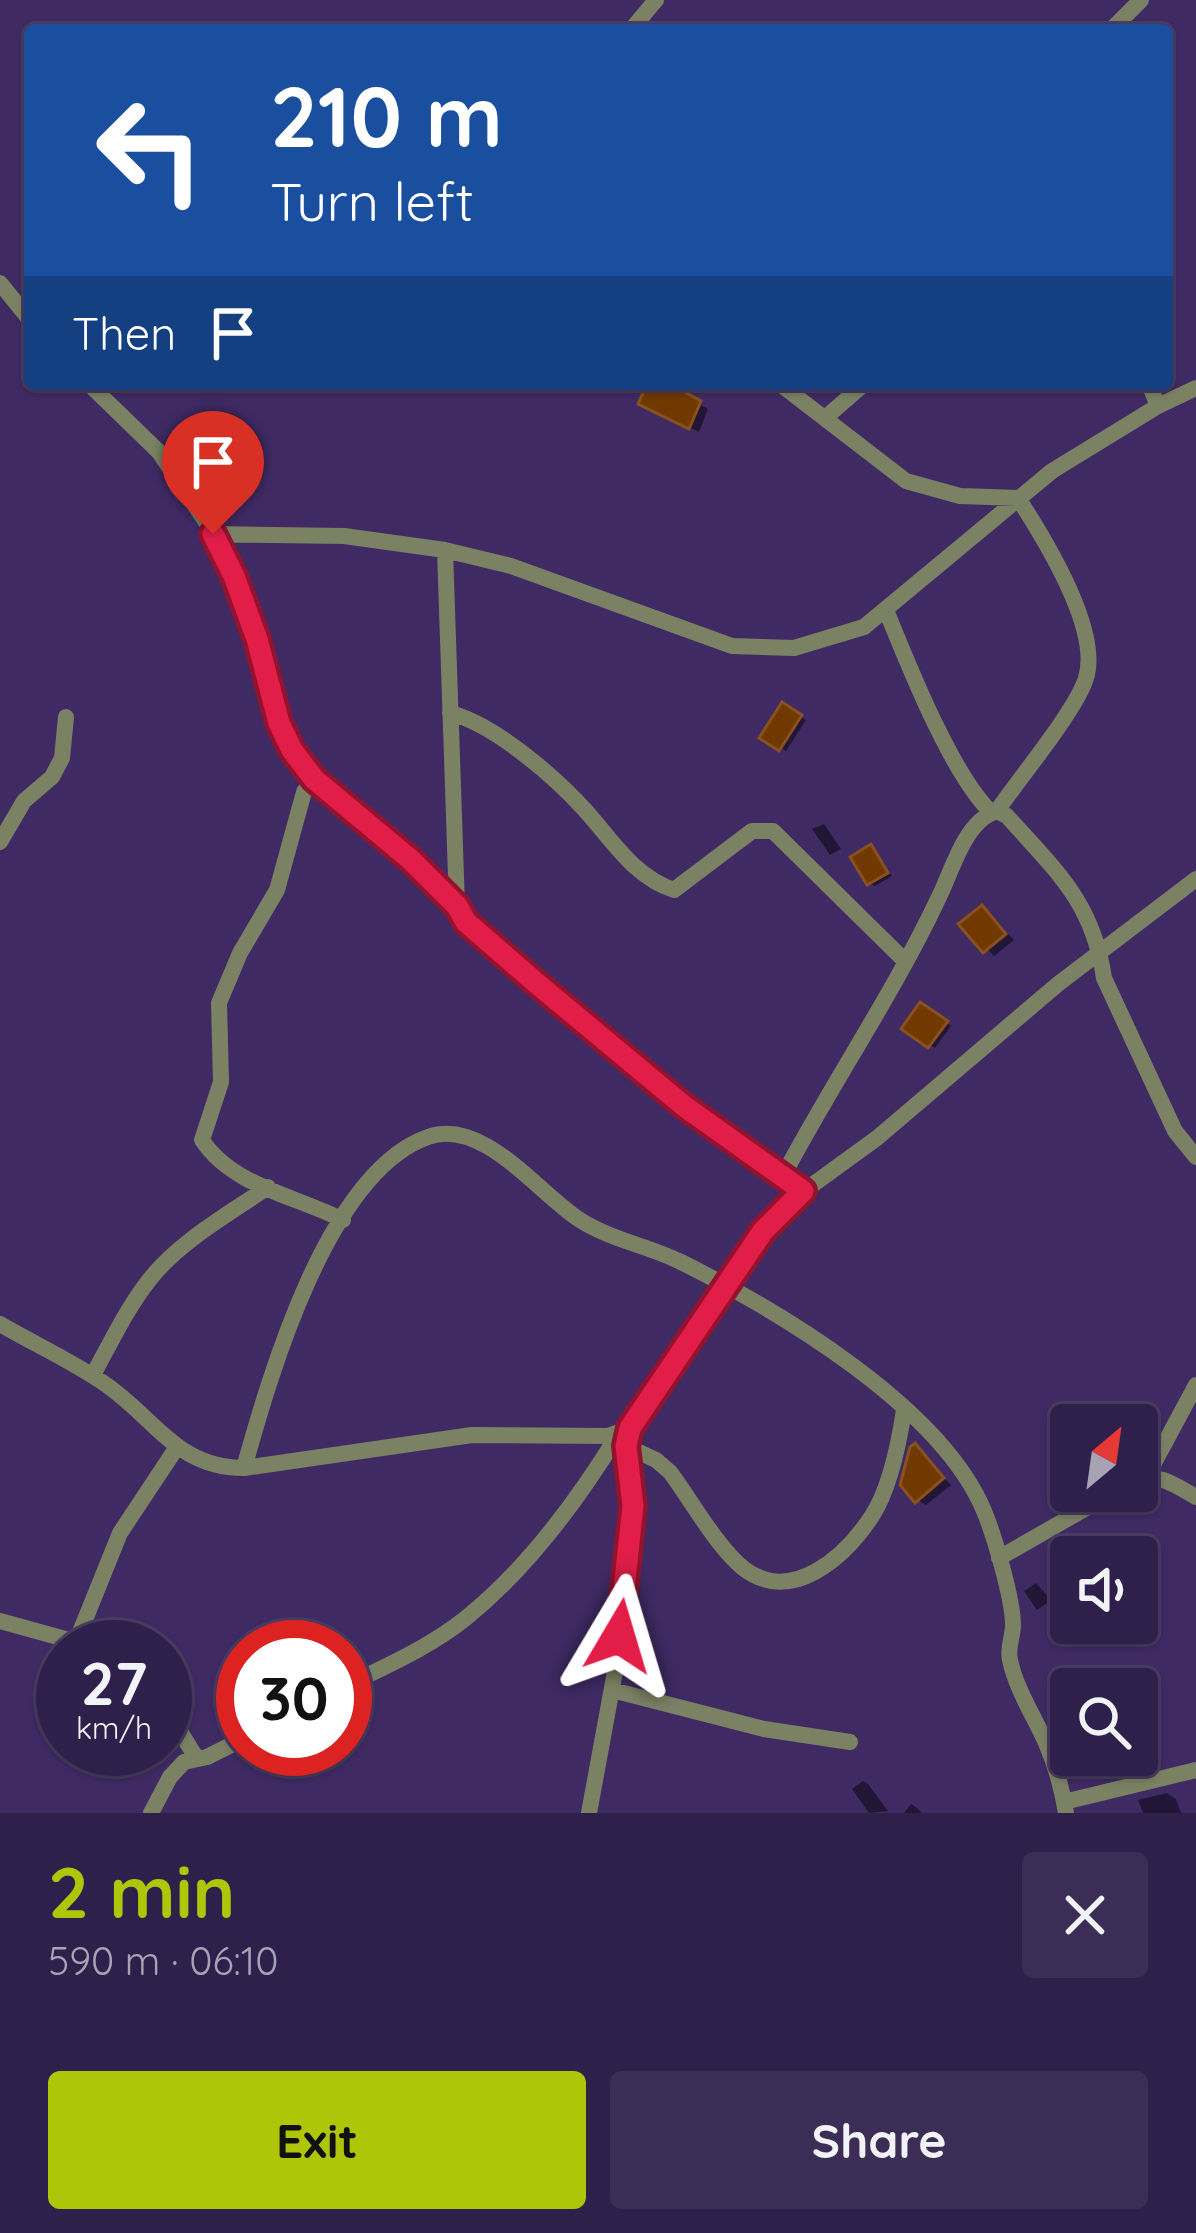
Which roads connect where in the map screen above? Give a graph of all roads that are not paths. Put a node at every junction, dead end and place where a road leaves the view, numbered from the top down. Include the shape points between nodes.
1 (656, 0) edge
2 (1141, 0) edge
3 (636, 24) edge
4 (1117, 24) edge
5 (0, 283) edge
6 (24, 313) edge
7 (1196, 388) edge
8 (95, 390) edge
9 (788, 390) edge
10 (857, 390) edge
11 (1151, 390) edge
12 (1158, 406) junction
13 (826, 418) junction
14 (1018, 498) junction
15 (213, 534) junction
16 (445, 550) junction
17 (886, 610) junction
18 (450, 713) junction
19 (66, 717) dead end
20 (314, 779) junction
21 (972, 795) junction
22 (995, 812) junction
23 (966, 841) junction
24 (0, 842) edge
25 (1196, 878) edge
26 (457, 906) junction
27 (1100, 955) junction
28 (905, 961) junction
29 (1196, 1157) edge
30 (782, 1178) junction
31 (268, 1187) junction
32 (803, 1191) junction
33 (344, 1220) junction
34 (724, 1287) junction
35 (0, 1324) edge
36 (93, 1376) junction
37 (1196, 1384) edge
38 (904, 1410) junction
39 (625, 1436) junction
40 (177, 1447) junction
41 (1158, 1450) edge
42 (244, 1468) junction
43 (1158, 1484) edge
44 (1196, 1497) edge
45 (1079, 1512) edge
46 (999, 1558) junction
47 (93, 1620) edge
48 (0, 1621) edge
49 (36, 1631) edge
50 (372, 1672) edge
51 (612, 1690) junction
52 (850, 1742) dead end
53 (216, 1751) edge
54 (192, 1752) edge
55 (197, 1760) junction
56 (1196, 1770) edge
57 (1065, 1807) edge
58 (151, 1813) edge
59 (589, 1813) edge

1 - 3 street
2 - 4 street
5 - 6 street
7 - 12 street
8 - 15 street via 159,452
9 - 13 street
10 - 13 street
11 - 12 street
12 - 14 street
13 - 14 street via 905,482 959,496
14 - 17 street
14 - 22 street via 1083,621 1086,678
15 - 16 street via 344,536
15 - 20 street via 257,639 279,723
16 - 17 street via 732,646 794,648 864,627
16 - 18 street
17 - 21 street
18 - 26 street
18 - 28 street via 506,742 662,886 674,890 752,831 773,831
19 - 24 street via 52,777 24,801
20 - 26 street
20 - 31 street via 277,890 219,1003 221,1082 203,1128 214,1157
21 - 22 street
21 - 23 street
22 - 23 street
22 - 27 street via 1076,894
23 - 28 street
25 - 27 street
26 - 30 street via 535,982
27 - 29 street via 1160,1100
27 - 32 street
28 - 30 street
30 - 32 street
31 - 33 street
31 - 36 street via 153,1274
32 - 34 street
33 - 34 street via 400,1149 433,1134 464,1136 499,1153 580,1220
33 - 42 street via 297,1302
34 - 38 street
34 - 39 street
35 - 36 street
36 - 40 street
37 - 41 street
38 - 39 street via 874,1514 816,1574 793,1582 745,1569 670,1472
38 - 46 street via 965,1472
39 - 42 street via 472,1435
39 - 50 street via 515,1574 463,1621
39 - 51 street via 633,1506
40 - 42 street via 216,1468
40 - 47 street via 120,1533
43 - 44 street
45 - 46 street
46 - 57 street via 1014,1622 1009,1658
48 - 49 street
51 - 52 street
51 - 59 street
53 - 55 street
54 - 55 street
55 - 58 street via 170,1777
56 - 57 street

